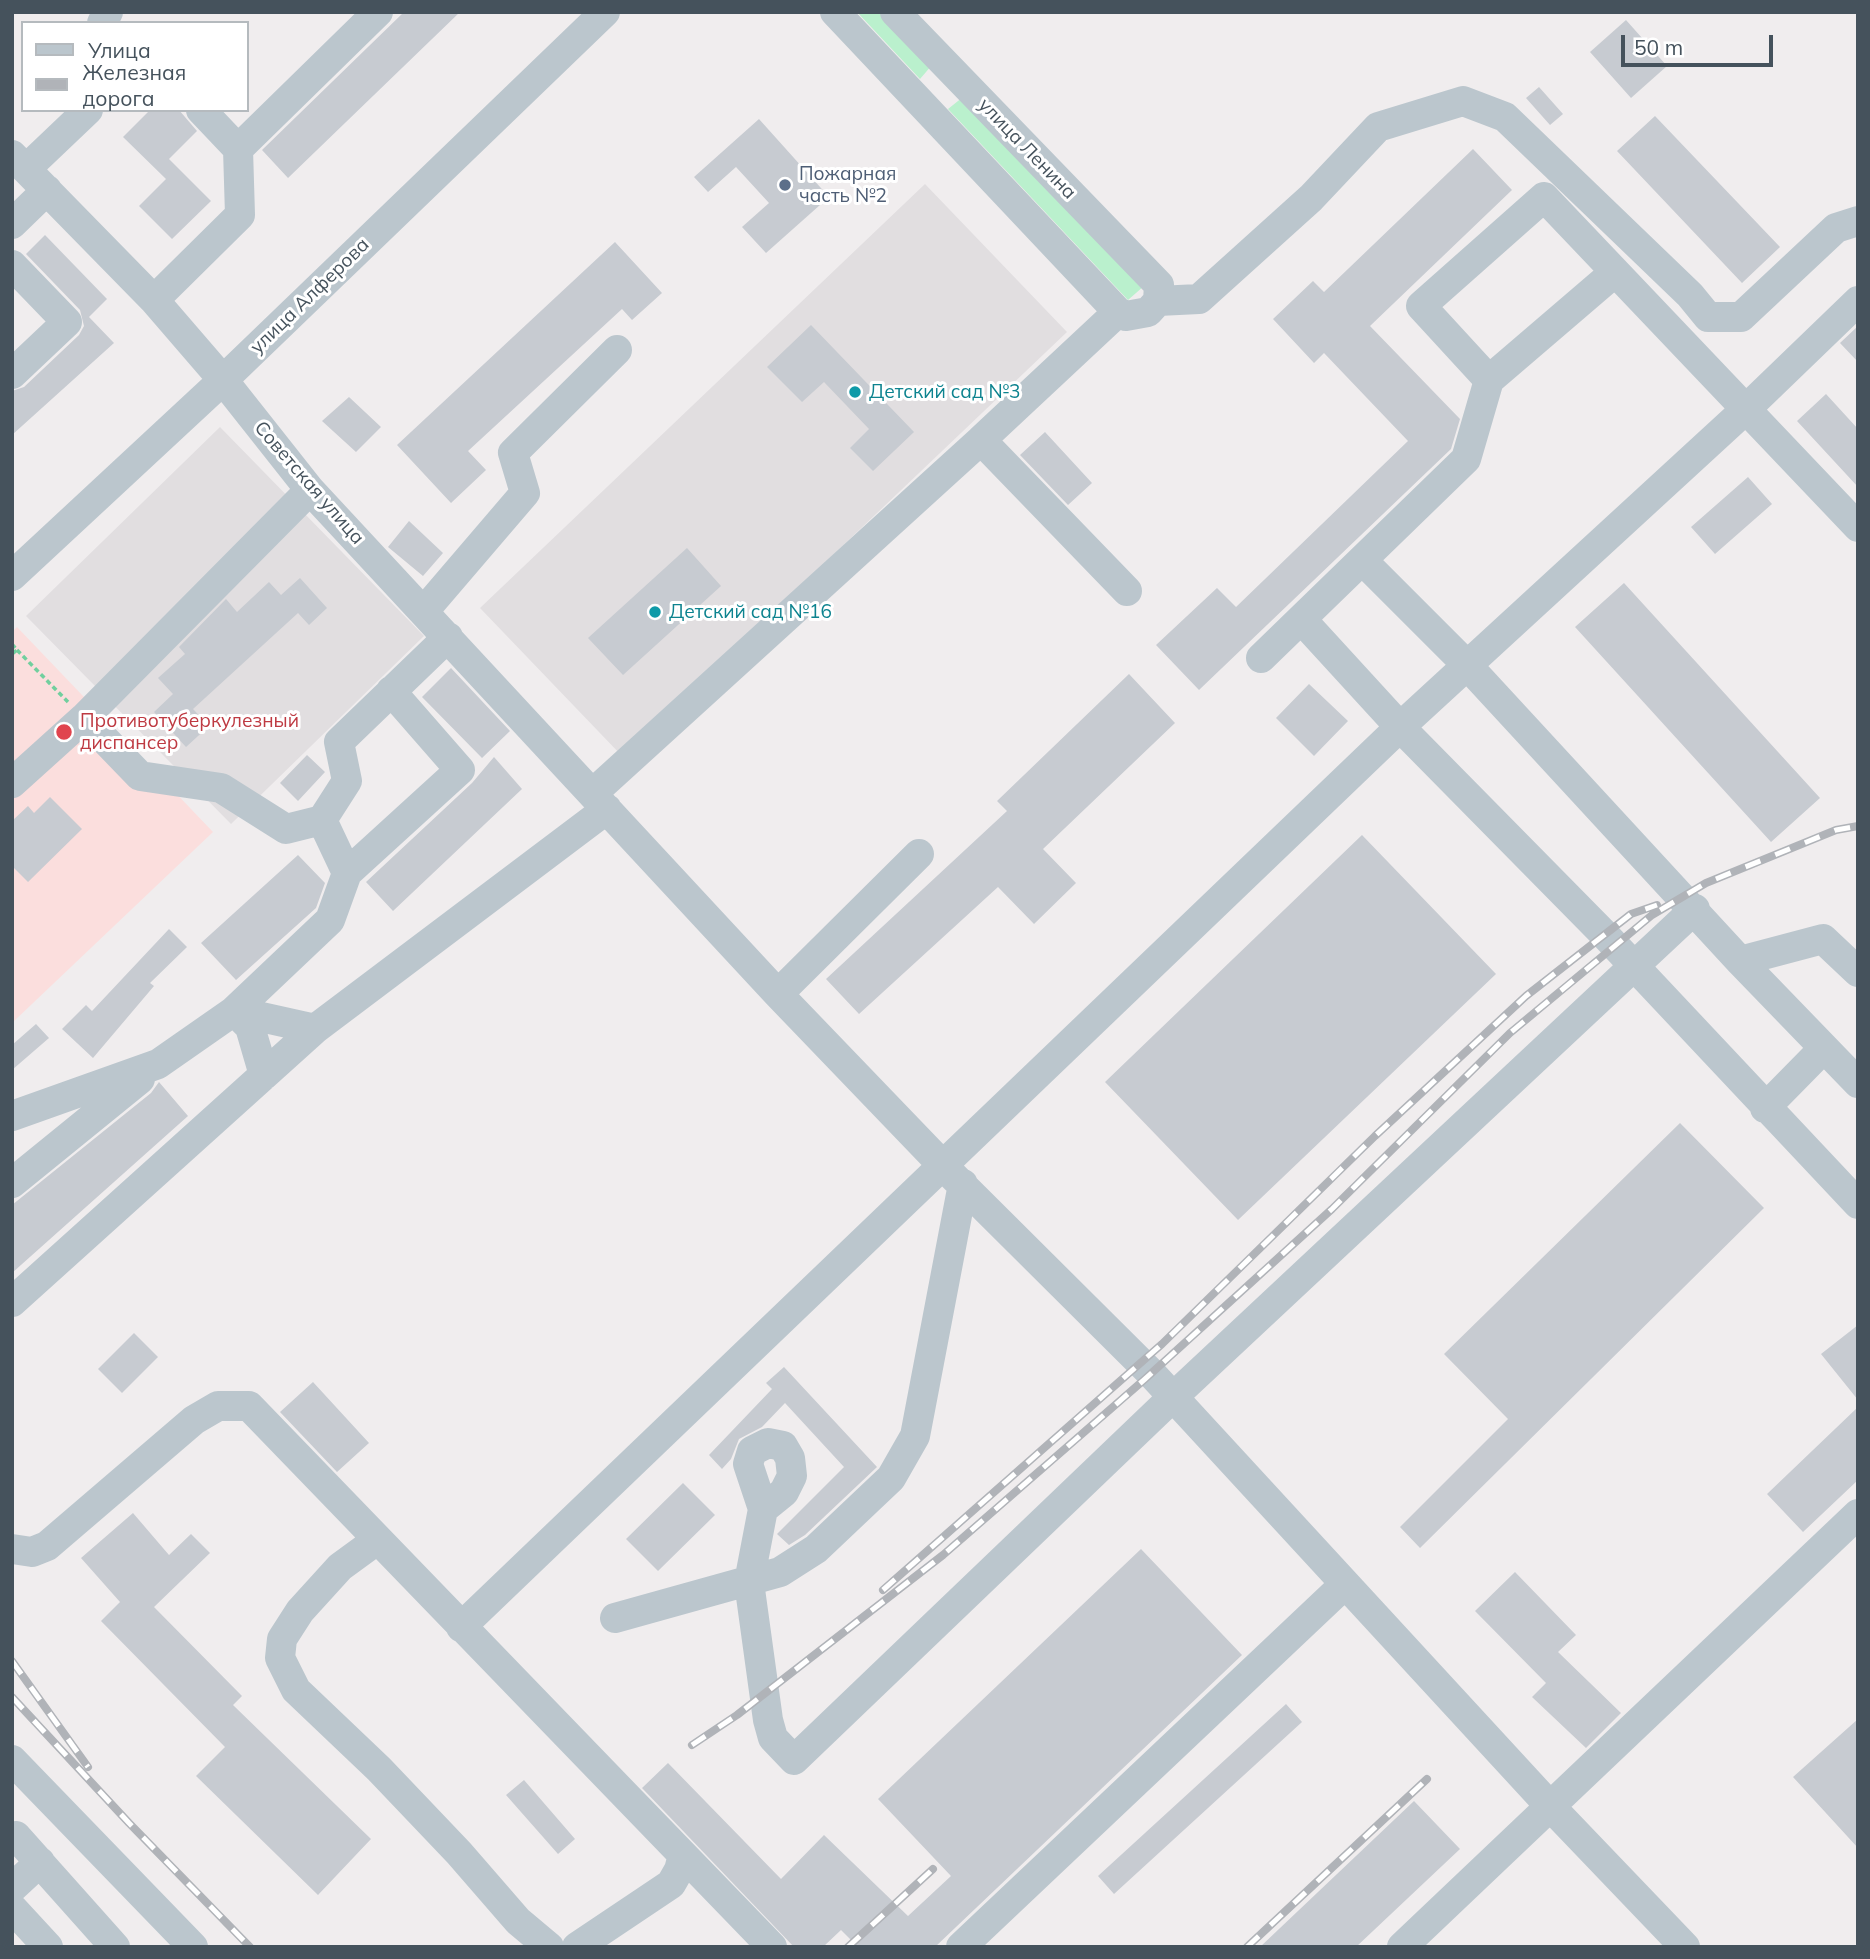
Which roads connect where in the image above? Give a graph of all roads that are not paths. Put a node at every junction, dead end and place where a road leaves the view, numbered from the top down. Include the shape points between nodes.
1 (378, 12) edge
2 (605, 12) edge
3 (835, 12) edge
4 (895, 12) edge
5 (943, 63) junction
6 (912, 94) junction
7 (86, 112) edge
8 (203, 112) edge
9 (238, 149) junction
10 (28, 172) edge
11 (1858, 220) edge
12 (12, 224) edge
13 (12, 265) edge
14 (1615, 272) junction
15 (1158, 293) junction
16 (154, 300) junction
17 (1858, 301) edge
18 (1118, 312) junction
19 (617, 350) dead end
20 (12, 374) edge
21 (223, 380) junction
22 (1489, 380) junction
23 (1745, 410) junction
24 (981, 440) junction
25 (310, 490) junction
26 (1858, 527) edge
27 (23, 550) edge
28 (1363, 561) junction
29 (12, 576) edge
30 (1127, 591) dead end
31 (424, 611) junction
32 (1303, 620) junction
33 (448, 637) junction
34 (1261, 658) dead end
35 (1466, 664) junction
36 (391, 691) junction
37 (84, 718) junction
38 (1399, 727) junction
39 (12, 783) edge
40 (600, 801) junction
41 (322, 820) junction
42 (919, 854) dead end
43 (347, 873) junction
44 (1695, 909) junction
45 (1740, 961) junction
46 (1633, 967) junction
47 (1858, 972) edge
48 (778, 994) junction
49 (234, 1011) junction
50 (315, 1029) junction
51 (1824, 1048) junction
52 (158, 1064) junction
53 (264, 1075) junction
54 (1858, 1083) edge
55 (1765, 1108) junction
56 (12, 1116) edge
57 (953, 1174) junction
58 (12, 1183) edge
59 (1858, 1204) edge
60 (12, 1301) edge
61 (1172, 1398) junction
62 (763, 1509) dead end
63 (1858, 1514) edge
64 (377, 1540) junction
65 (12, 1549) edge
66 (749, 1581) junction
67 (1344, 1585) junction
68 (615, 1618) dead end
69 (461, 1627) junction
70 (12, 1760) edge
71 (1549, 1805) junction
72 (16, 1836) dead end
73 (683, 1855) junction
74 (40, 1862) junction
75 (12, 1888) edge
76 (12, 1908) edge
77 (48, 1947) edge
78 (115, 1947) edge
79 (193, 1947) edge
80 (549, 1947) edge
81 (577, 1947) edge
82 (772, 1947) edge
83 (961, 1947) edge
84 (1402, 1947) edge
85 (1685, 1947) edge

1 - 9 street
2 - 21 street, улица Алферова
3 - 6 street
4 - 5 street, улица Ленина
5 - 6 street via 939,84 923,97
5 - 15 street, улица Ленина
6 - 18 street
7 - 10 street
8 - 9 street
9 - 16 street via 240,215
10 - 12 street
10 - 16 street, Советская улица
11 - 15 street via 1836,228 1741,317 1708,317 1504,117 1463,101 1378,127 1311,198 1199,299
13 - 20 street via 67,322
14 - 22 street
14 - 22 street via 1544,197 1421,306
14 - 23 street
15 - 18 street via 1148,312 1126,316
16 - 21 street, Советская улица
17 - 23 street
18 - 24 street
19 - 31 street via 513,453 525,494
21 - 25 street, Советская улица
21 - 27 street, улица Алферова
22 - 28 street via 1466,459
23 - 26 street
23 - 35 street
24 - 30 street
24 - 40 street
25 - 31 street, Советская улица
25 - 37 street
27 - 29 street, улица Алферова
28 - 32 street
28 - 35 street
31 - 33 street, Советская улица
32 - 34 street
32 - 38 street
33 - 36 street
33 - 40 street, Советская улица
35 - 38 street
35 - 44 street
36 - 41 street via 339,742 346,781
36 - 43 street via 460,770
37 - 39 street
37 - 41 street via 140,776 221,788 286,830
38 - 46 street
38 - 57 street
40 - 48 street, Советская улица
40 - 50 street
41 - 43 street
42 - 48 street
43 - 49 street via 330,920
44 - 45 street
44 - 46 street
45 - 47 street via 1823,939
45 - 51 street
46 - 55 street
46 - 61 street
48 - 57 street, Советская улица
49 - 50 street
49 - 52 street
49 - 53 street via 250,1027
50 - 53 street
51 - 54 street
51 - 55 street
52 - 56 street
52 - 58 street
53 - 60 street
55 - 59 street
57 - 61 street, Советская улица
57 - 66 street via 915,1436 891,1478 816,1549 780,1572
57 - 69 street
61 - 66 street via 794,1759 773,1738 768,1720
61 - 67 street, Советская улица
62 - 66 street
63 - 71 street
64 - 65 street via 249,1406 218,1406 194,1420 47,1546 32,1552
64 - 69 street
64 - 80 street via 340,1567 300,1611 282,1639 280,1658 296,1690 379,1769 519,1921
66 - 68 street
67 - 71 street, Советская улица
67 - 83 street
69 - 73 street
70 - 79 street
71 - 84 street
71 - 85 street, Советская улица
72 - 74 street
73 - 81 street via 671,1884
73 - 82 street
74 - 75 street
74 - 78 street
76 - 77 street

